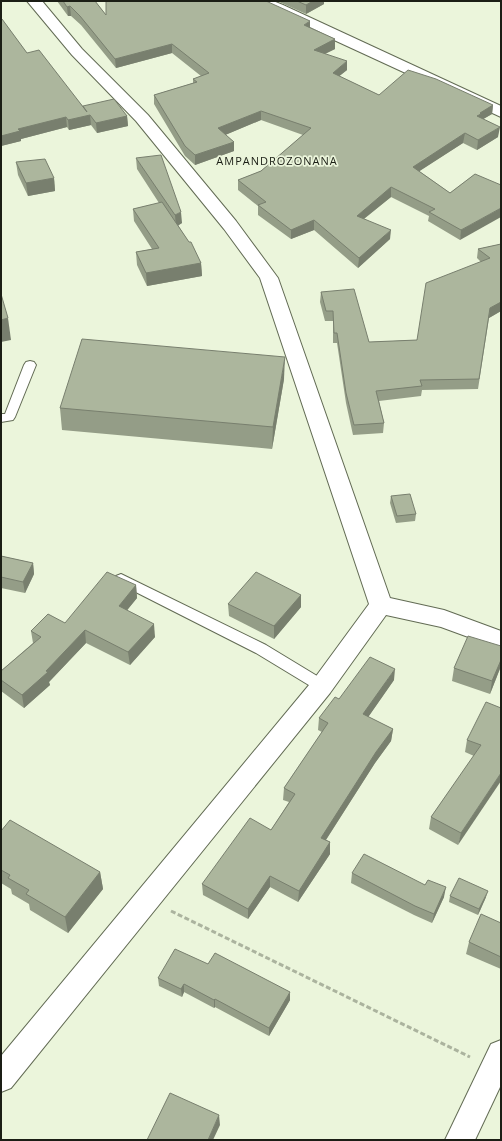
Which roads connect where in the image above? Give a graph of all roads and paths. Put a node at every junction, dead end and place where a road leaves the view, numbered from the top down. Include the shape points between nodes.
1 (34, 1) edge
2 (261, 1) edge
3 (501, 112) edge
4 (30, 365) dead end
5 (1, 418) edge
6 (115, 577) edge
7 (381, 604) junction
8 (501, 640) edge
9 (322, 686) junction
10 (147, 900) junction
11 (497, 1061) edge
12 (1, 1078) edge
13 (460, 1140) edge

1 - 7 street via 78,52 142,118 230,225 269,278
2 - 3 street
4 - 5 lane via 9,417
6 - 9 lane via 261,649
7 - 8 street via 444,619
7 - 9 street
9 - 10 street
10 - 11 path
10 - 12 street
11 - 13 street

